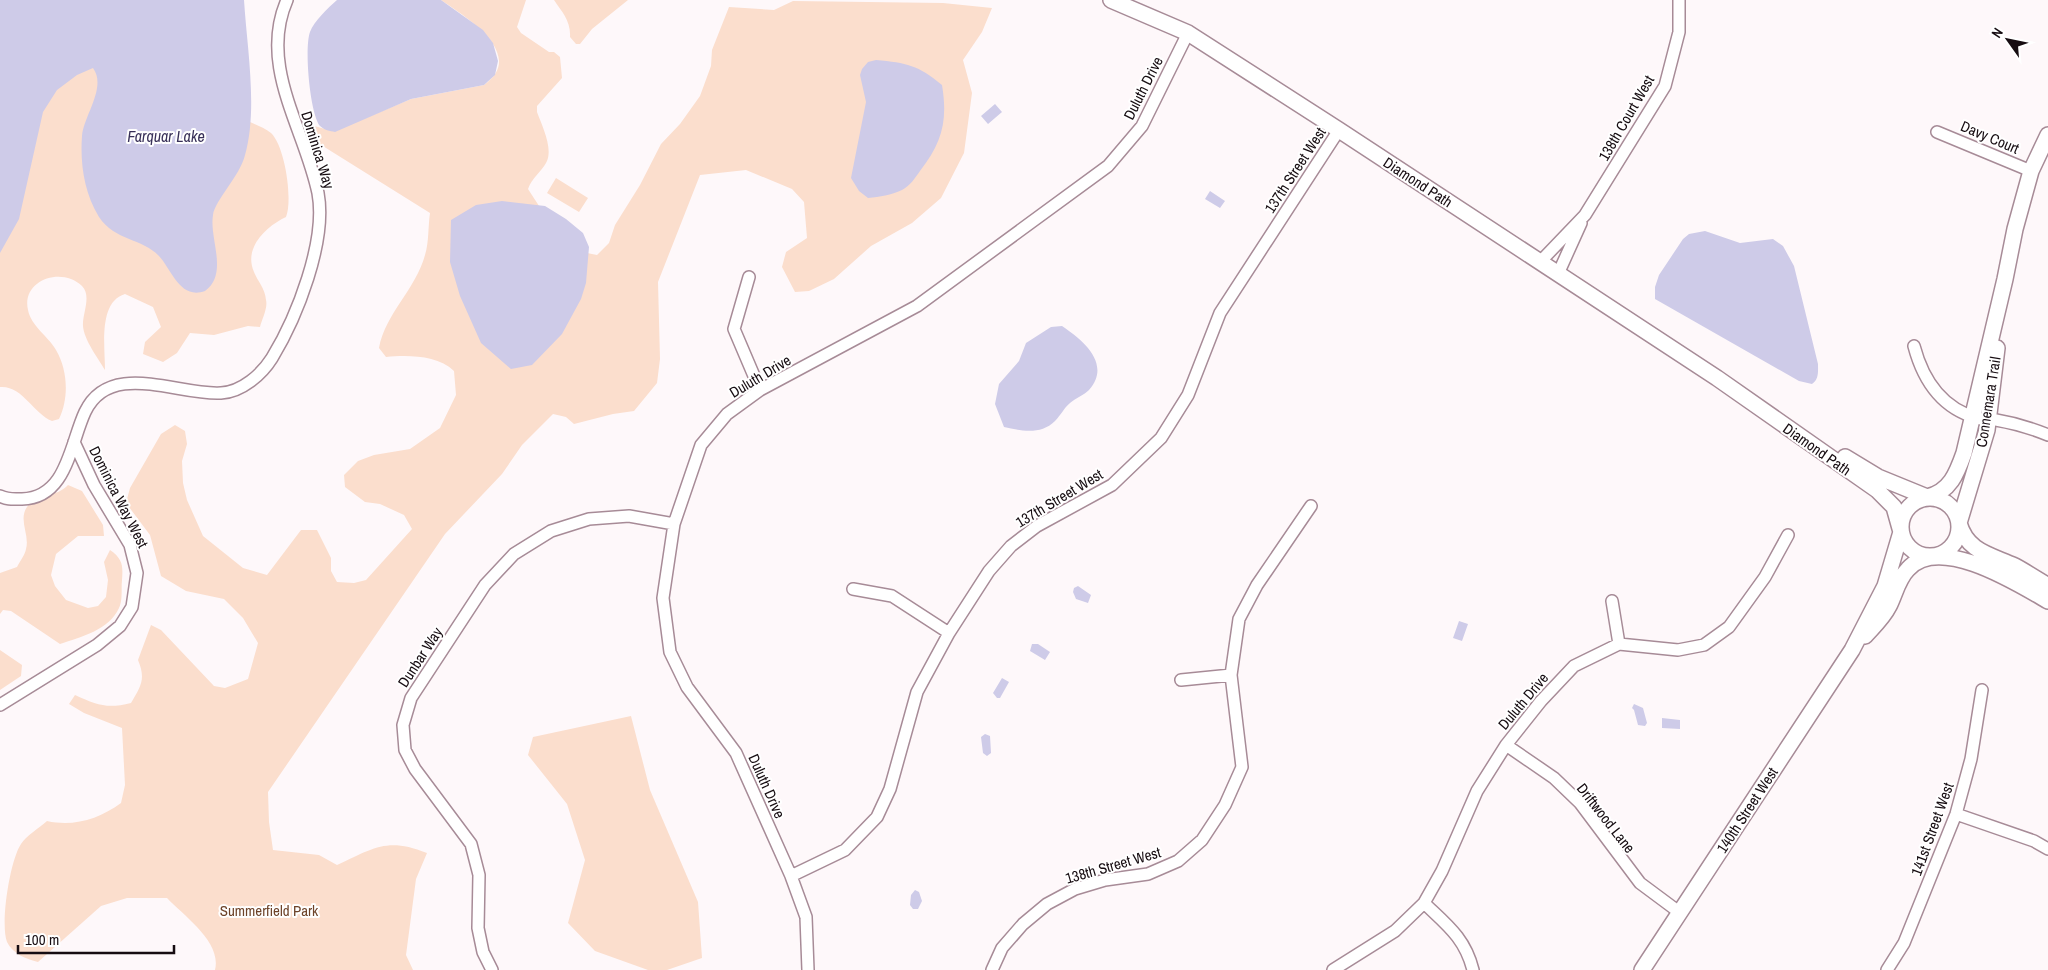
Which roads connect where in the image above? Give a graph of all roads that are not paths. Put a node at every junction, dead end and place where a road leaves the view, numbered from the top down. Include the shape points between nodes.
1 (287, 0) edge
2 (1111, 0) edge
3 (1679, 0) edge
4 (1131, 3) edge
5 (1188, 33) junction
6 (1340, 130) junction
7 (1937, 132) dead end
8 (2048, 135) edge
9 (2031, 171) junction
10 (1585, 215) junction
11 (1540, 262) junction
12 (1558, 274) junction
13 (750, 277) dead end
14 (1914, 346) dead end
15 (1717, 378) junction
16 (248, 384) joint
17 (760, 390) junction
18 (1980, 418) junction
19 (2048, 436) edge
20 (74, 442) junction
21 (0, 496) edge
22 (1927, 497) junction
23 (1311, 506) dead end
24 (1959, 523) junction
25 (674, 524) junction
26 (1901, 532) junction
27 (1788, 535) dead end
28 (1934, 557) junction
29 (2048, 586) edge
30 (853, 589) dead end
31 (1612, 601) dead end
32 (2048, 601) edge
33 (949, 633) junction
34 (1619, 644) junction
35 (1852, 650) junction
36 (1231, 675) junction
37 (1181, 680) dead end
38 (1982, 690) dead end
39 (0, 705) edge
40 (1506, 745) junction
41 (1956, 814) junction
42 (2048, 849) edge
43 (791, 876) junction
44 (1424, 903) junction
45 (1679, 912) junction
46 (492, 970) edge
47 (808, 970) edge
48 (992, 970) edge
49 (1333, 970) edge
50 (1472, 970) edge
51 (1642, 970) edge
52 (1886, 970) edge

1 - 16 street, Dominica Way via 279,22 277,46 284,92 318,193 317,246 302,297 272,358
2 - 4 street, Diamond Path
3 - 10 street, 138th Court West via 1679,32 1665,86
4 - 5 street, Diamond Path
5 - 6 street, Diamond Path
5 - 17 street, Duluth Drive via 1142,126 1108,166 917,306
6 - 11 street, Diamond Path
6 - 33 street, 137th Street West via 1220,313 1188,395 1161,438 1112,485 1037,526 1011,546 989,571
7 - 9 street, Davy Court
8 - 9 street, Connemara Trail
9 - 18 street, Connemara Trail via 2015,229
10 - 11 street, 138th Court West
10 - 12 street, 138th Court West
11 - 12 street, Diamond Path
12 - 15 street, Diamond Path
13 - 17 street via 734,329
14 - 18 street via 1920,368 1941,400
15 - 22 street, Diamond Path via 1878,477
15 - 26 street, Diamond Path via 1877,490 1894,507
16 - 20 street, Dominica Way West via 221,393 132,382 116,385 102,391 86,410
17 - 25 street, Duluth Drive via 727,414 701,446
18 - 19 street via 2034,429
18 - 22 street, Connemara Trail via 1954,480 1934,496
18 - 24 street, Connemara Trail
20 - 21 street via 59,480 36,499 7,500
20 - 39 street, Dominica Way West via 94,485 130,545 137,573 132,607 120,626 96,646
22 - 24 street, Diamond Path via 1946,505 1957,515
22 - 26 street via 1907,510
23 - 36 street, 138th Street West via 1239,618
24 - 28 street via 1953,545
24 - 29 street, Diamond Path via 1963,534 1979,552 2014,566
25 - 43 street, Duluth Drive via 662,598 670,652 687,687 736,752
25 - 46 street, Dunbar Way via 629,516 589,519 550,531 514,554 485,585 411,698 403,725 405,750 415,769 471,844 479,874 478,928 483,952
26 - 28 street, Diamond Path via 1911,550
26 - 35 street, 140th Street West via 1885,586
27 - 34 street via 1765,577 1729,627 1704,645 1678,650
28 - 32 street, Diamond Path via 1973,564 2011,579
28 - 35 street, 140th Street West via 1915,562 1907,570 1888,608
30 - 33 street via 892,596
31 - 34 street
33 - 43 street, 137th Street West via 916,692 890,789 877,817 845,850
34 - 40 street, Duluth Drive via 1574,666
35 - 45 street, 140th Street West
36 - 37 street
36 - 48 street, 138th Street West via 1242,767 1225,805 1202,840 1178,861 1148,874 1090,884 1048,904 1023,924 1002,948
38 - 41 street, 141st Street West via 1971,759
40 - 44 street, Duluth Drive via 1477,791 1442,871
40 - 45 street, Driftwood Lane via 1560,784 1580,803 1640,883
41 - 42 street
41 - 52 street, 141st Street West via 1904,943
43 - 47 street, Duluth Drive via 806,917
44 - 49 street, Duluth Drive via 1395,931
44 - 50 street via 1459,936 1469,955
45 - 51 street, 140th Street West

